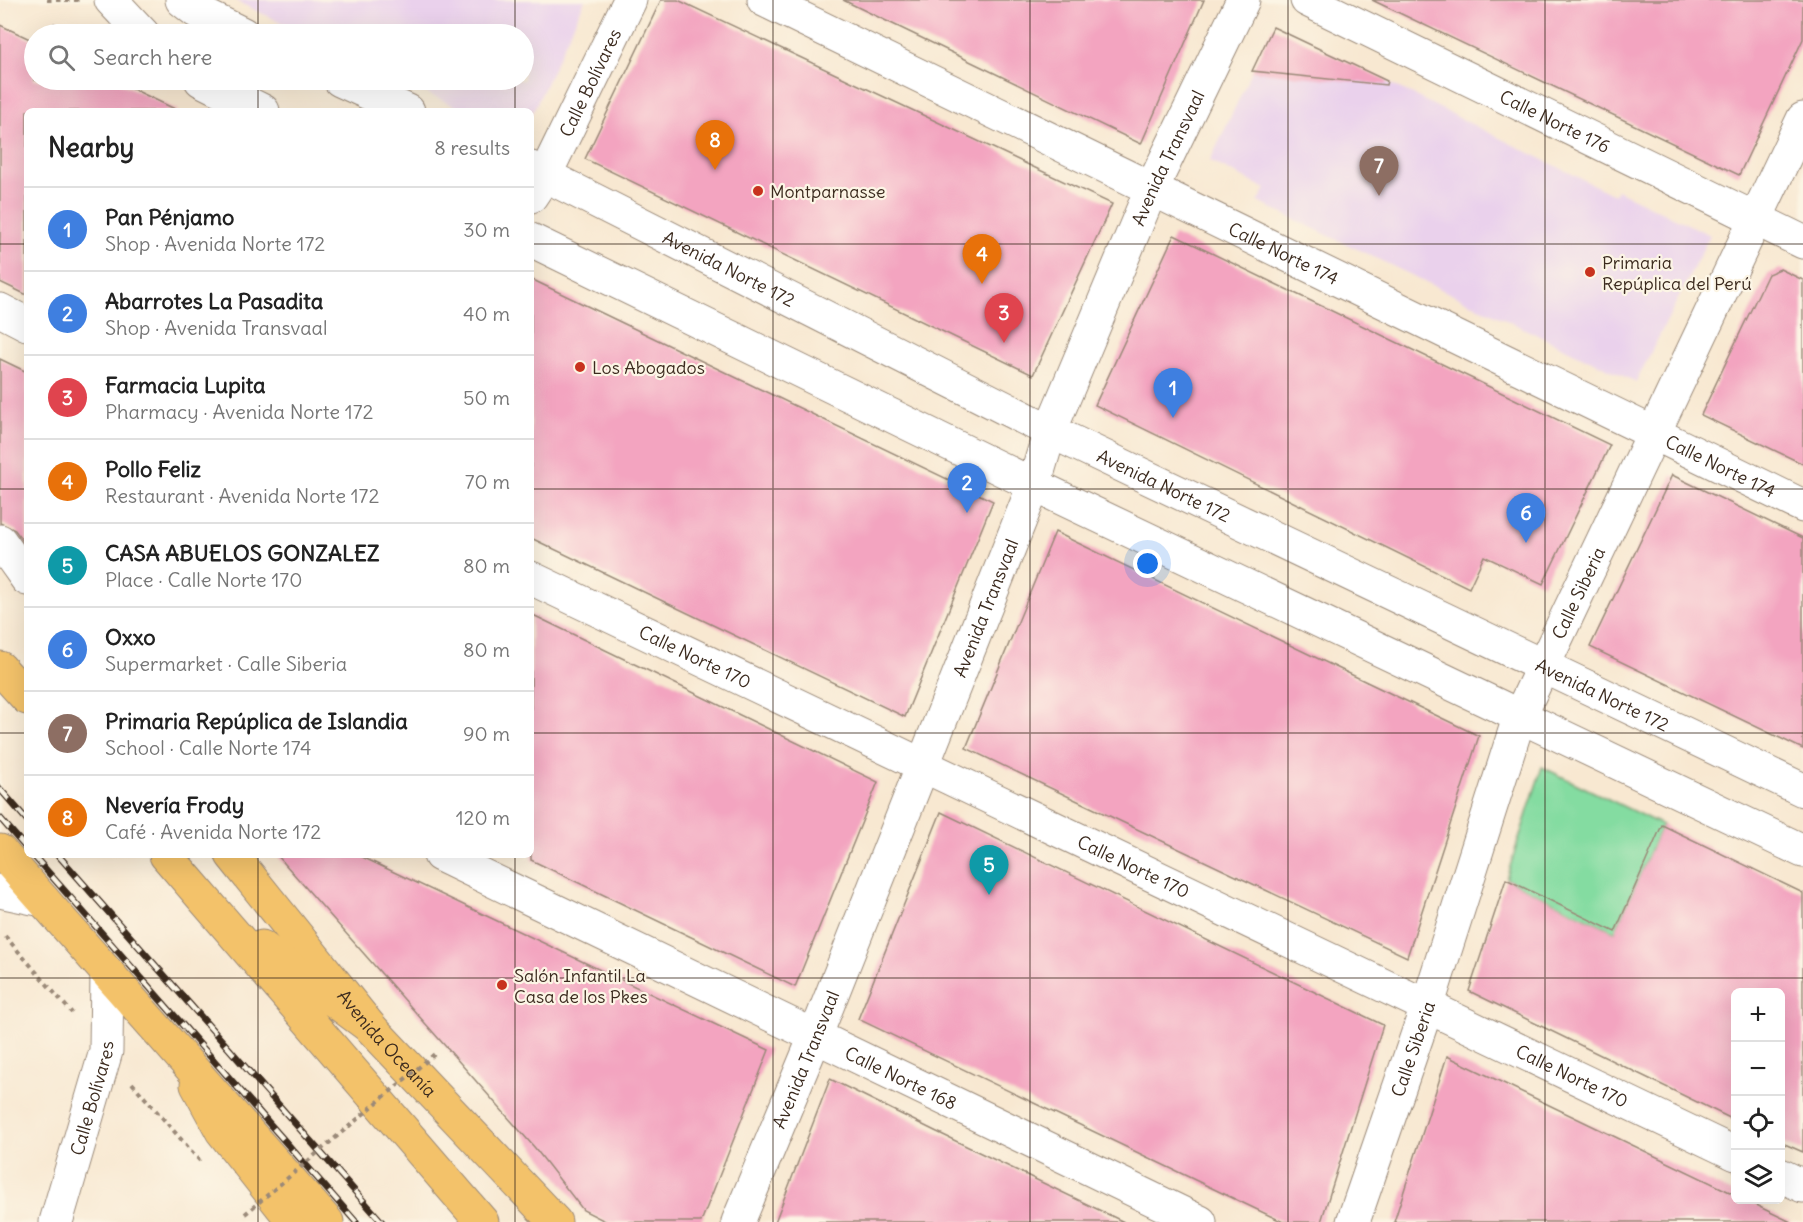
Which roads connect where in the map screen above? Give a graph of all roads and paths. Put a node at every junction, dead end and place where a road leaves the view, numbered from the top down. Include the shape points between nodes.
1 (47, 0) edge
2 (79, 0) edge
3 (111, 0) edge
4 (183, 0) edge
5 (630, 0) edge
6 (764, 0) edge
7 (1243, 0) edge
8 (1307, 0) edge
9 (134, 24) edge
10 (223, 24) edge
11 (221, 90) edge
12 (362, 90) edge
13 (257, 108) edge
14 (401, 108) edge
15 (1803, 119) edge
16 (536, 180) edge
17 (1151, 190) junction
18 (1756, 219) junction
19 (534, 241) edge
20 (1803, 242) edge
21 (0, 310) edge
22 (24, 322) edge
23 (1050, 431) junction
24 (1654, 435) junction
25 (1034, 485) junction
26 (1803, 506) edge
27 (0, 541) edge
28 (24, 575) edge
29 (534, 579) edge
30 (1544, 665) junction
31 (0, 668) edge
32 (24, 695) edge
33 (1521, 715) junction
34 (922, 766) junction
35 (1803, 790) edge
36 (0, 851) edge
37 (1803, 851) edge
38 (169, 858) edge
39 (234, 858) edge
40 (446, 858) edge
41 (0, 891) edge
42 (43, 900) junction
43 (215, 912) junction
44 (5, 936) dead end
45 (107, 972) junction
46 (1427, 1007) junction
47 (77, 1018) dead end
48 (369, 1027) junction
49 (815, 1037) junction
50 (437, 1052) dead end
51 (183, 1059) junction
52 (125, 1076) dead end
53 (1731, 1152) edge
54 (194, 1154) dead end
55 (1785, 1177) edge
56 (1803, 1186) edge
57 (245, 1214) dead end
58 (56, 1222) edge
59 (294, 1222) edge
60 (327, 1222) edge
61 (482, 1222) edge
62 (555, 1222) edge
63 (738, 1222) edge
64 (1200, 1222) edge
65 (1353, 1222) edge

1 - 2 path
3 - 9 street
4 - 10 street
5 - 16 street, Calle Bolívares
6 - 17 street, Calle Norte 174
7 - 17 street, Avenida Transvaal
8 - 18 street, Calle Norte 176
11 - 13 street
12 - 14 street
15 - 18 street, Calle Siberia
16 - 23 street, Avenida Norte 172
17 - 23 street, Avenida Transvaal
17 - 24 street, Calle Norte 174
18 - 20 street, Calle Norte 176
18 - 24 street, Calle Siberia
19 - 25 street
21 - 22 street
23 - 25 street, Avenida Transvaal
23 - 30 street, Avenida Norte 172
24 - 26 street, Calle Norte 174
24 - 30 street, Calle Siberia
25 - 33 street
25 - 34 street, Avenida Transvaal
27 - 28 street
29 - 34 street, Calle Norte 170
30 - 33 street, Calle Siberia
30 - 35 street, Avenida Norte 172
31 - 32 main road
33 - 37 street
33 - 46 street, Calle Siberia
34 - 46 street, Calle Norte 170
34 - 49 street, Avenida Transvaal
36 - 42 main road
38 - 43 main road
39 - 48 main road, Avenida Oceanía
40 - 49 street, Calle Norte 168
41 - 42 street
42 - 45 main road
43 - 48 main road
43 - 61 main road
44 - 47 path
45 - 51 main road
45 - 58 street, Calle Bolívares via 106,1051
46 - 53 street, Calle Norte 170
46 - 65 street, Calle Siberia
48 - 62 main road, Avenida Oceanía
49 - 63 street, Avenida Transvaal
49 - 64 street, Calle Norte 168
50 - 57 path, bridge
51 - 59 main road via 222,1131
51 - 60 main road
52 - 54 path
55 - 56 street

